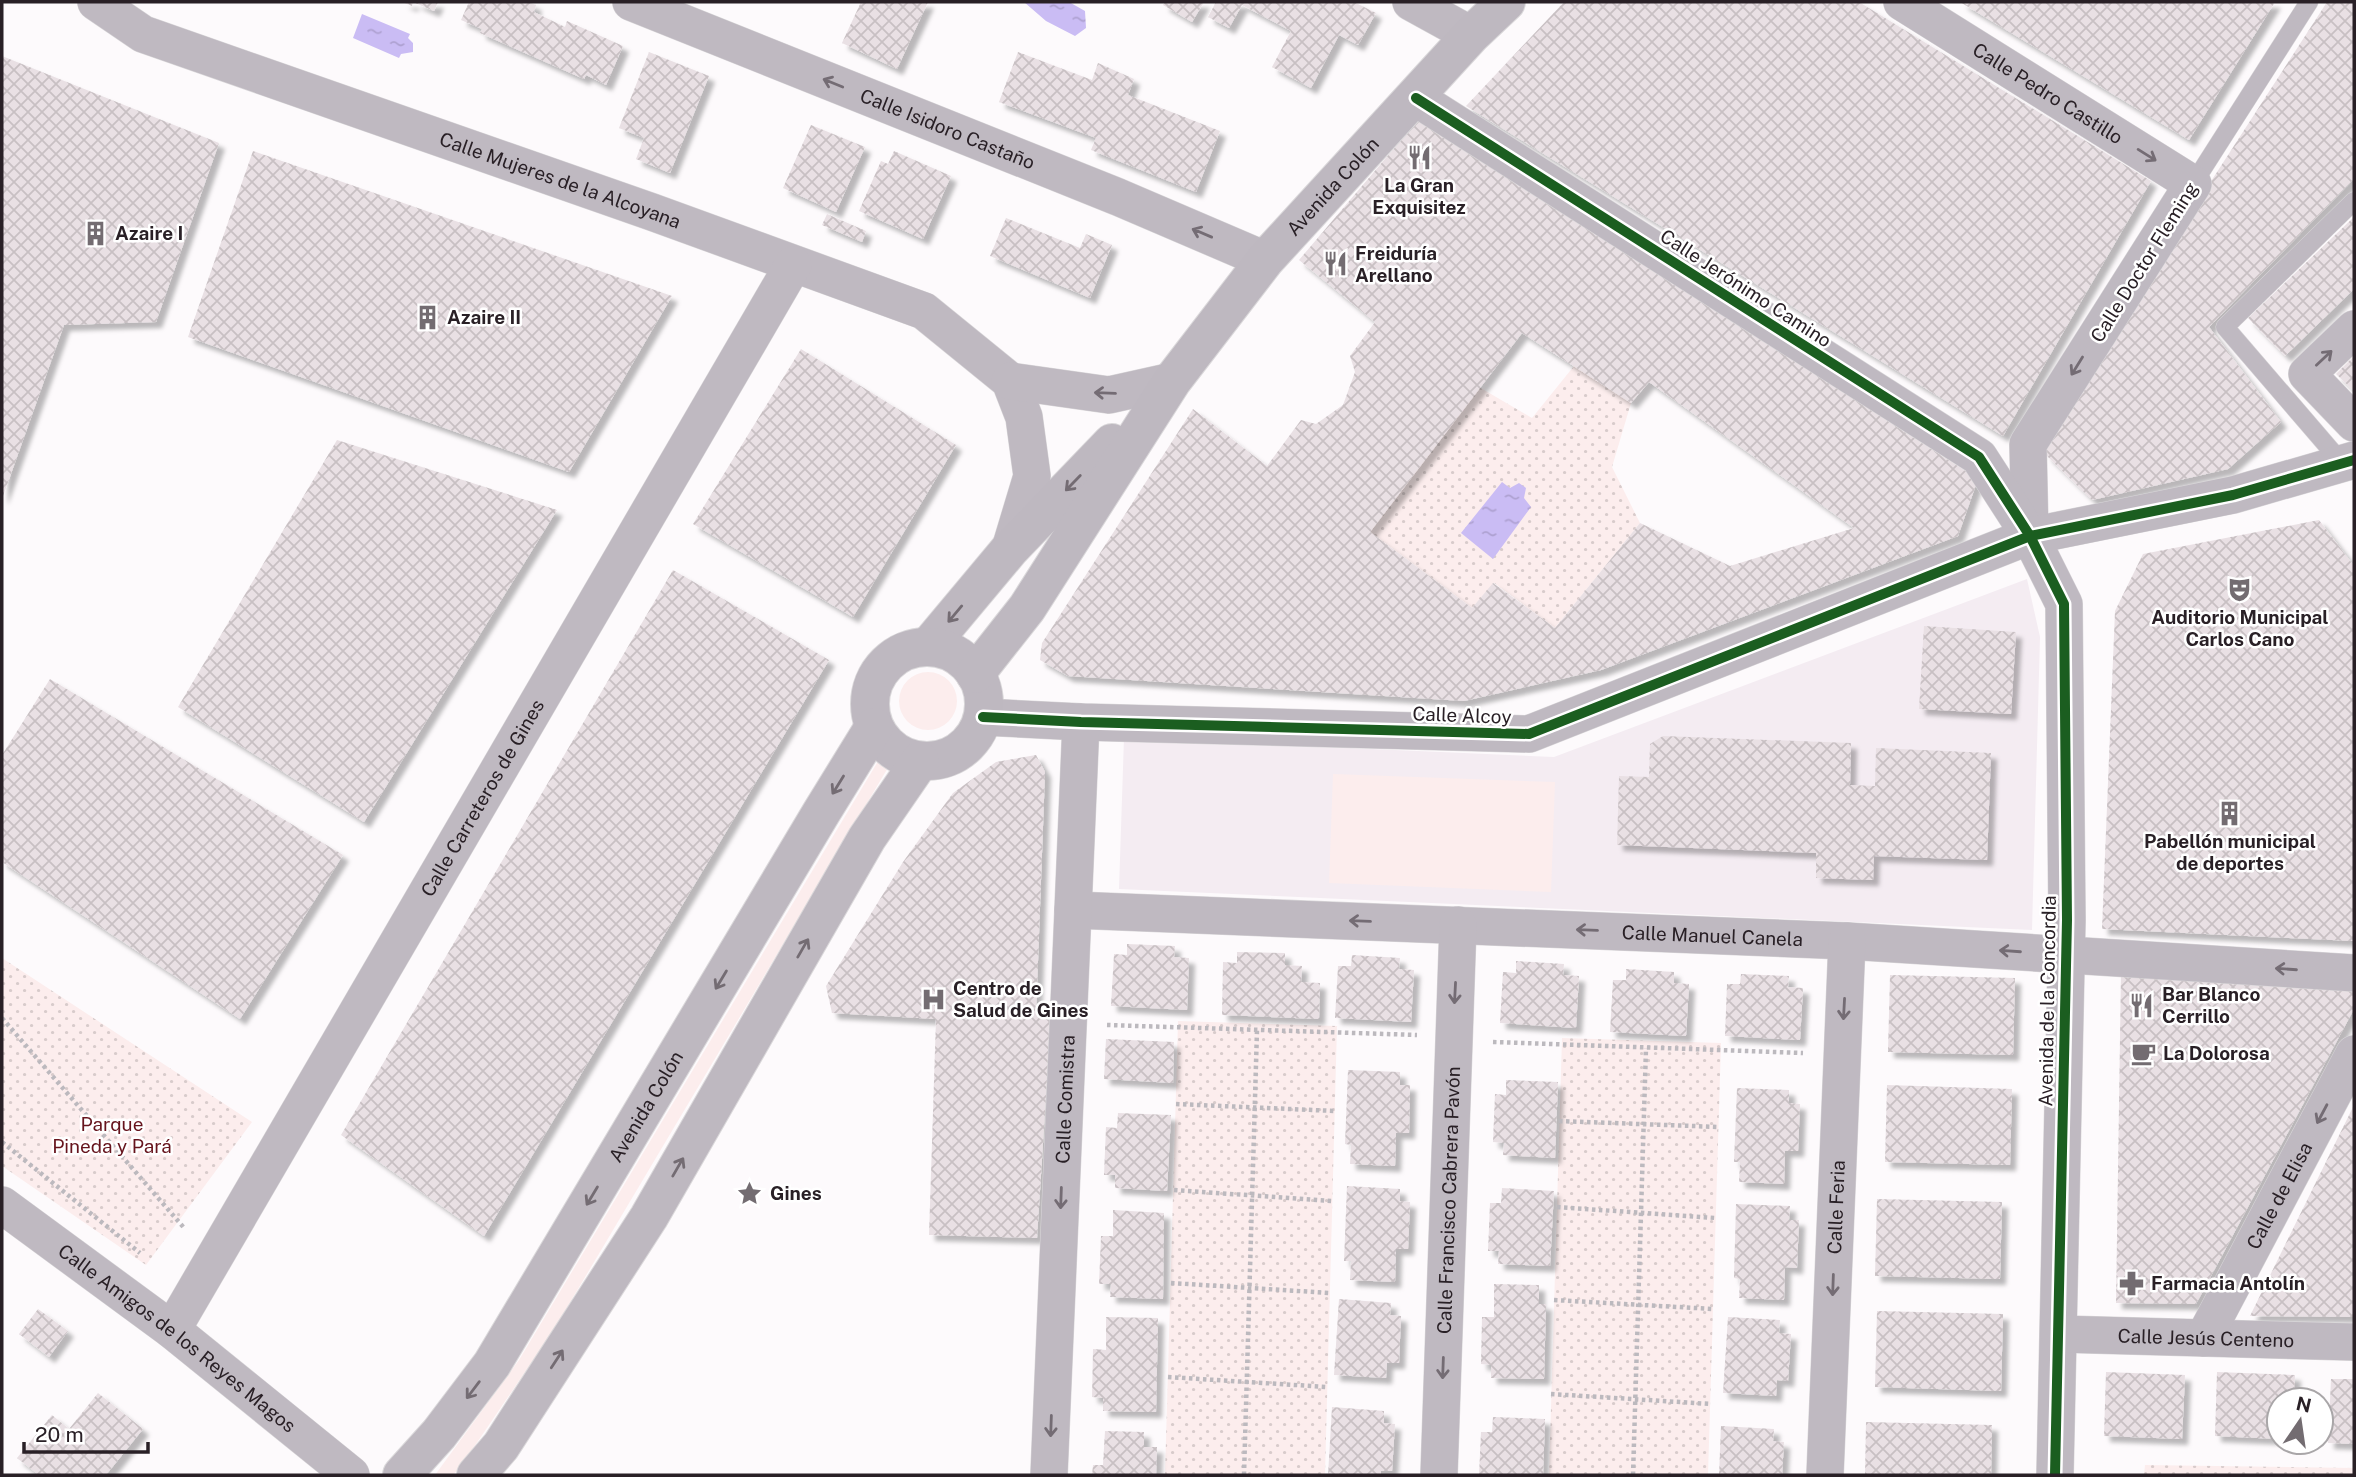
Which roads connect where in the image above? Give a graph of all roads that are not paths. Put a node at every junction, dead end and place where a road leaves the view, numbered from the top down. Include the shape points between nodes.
1 (96, 2) edge
2 (631, 2) edge
3 (1411, 2) edge
4 (1506, 2) edge
5 (1902, 2) edge
6 (2309, 2) edge
7 (1471, 35) junction
8 (1416, 98) junction
9 (2193, 184) junction
10 (2354, 201) edge
11 (1265, 260) junction
12 (793, 265) junction
13 (2354, 329) edge
14 (1010, 381) junction
15 (1172, 381) junction
16 (2354, 423) edge
17 (2348, 461) edge
18 (2030, 536) junction
19 (1010, 549) junction
20 (928, 647) junction
21 (975, 674) junction
22 (983, 717) junction
23 (1081, 722) junction
24 (874, 727) junction
25 (920, 761) junction
26 (1073, 910) junction
27 (1458, 925) junction
28 (1847, 941) junction
29 (2065, 954) junction
30 (2354, 973) edge
31 (2354, 1054) edge
32 (2, 1205) edge
33 (172, 1330) junction
34 (2059, 1334) junction
35 (2204, 1338) junction
36 (2354, 1342) edge
37 (351, 1475) edge
38 (402, 1475) edge
39 (476, 1475) edge
40 (1049, 1475) edge
41 (1439, 1475) edge
42 (1825, 1475) edge
43 (2055, 1475) edge

1 - 12 street, Calle Mujeres de la Alcoyana via 143,34
11 -> 2 street, Calle Isidoro Castaño
3 - 7 street
4 - 7 main road, Avenida Colón
5 -> 9 street, Calle Pedro Castillo
6 - 9 lane, Calle Doctor Fleming
7 - 8 main road, Avenida Colón
8 - 11 main road, Avenida Colón
8 - 18 street, Calle Jerónimo Camino via 1979,457
9 -> 18 street, Calle Doctor Fleming via 2028,444
10 - 17 lane via 2225,327
11 - 15 main road, Avenida Colón
12 - 14 street, Calle Mujeres de la Alcoyana via 924,311
12 - 33 street, Calle Carreteros de Gines
16 -> 13 street via 2307,374
15 -> 14 street via 1109,395
14 - 19 street, Calle Mujeres de la Alcoyana via 1024,417 1032,476
15 -> 19 main road, Avenida Colón
15 - 21 main road, Avenida Colón via 1027,608
17 - 18 street, Calle Alcoy via 2233,495
18 - 23 street, Calle Alcoy via 1529,734
18 - 29 street, Avenida de la Concordia via 2064,604
19 -> 20 main road, Avenida Colón
20 - 21 main road via 963,660
20 - 24 main road via 897,656 884,666 870,695
21 - 22 main road via 982,687
22 - 23 street, Calle Alcoy
22 - 25 main road via 966,746 953,755
23 - 26 street, Calle Comistra
24 - 25 main road via 901,755
24 -> 38 main road, Avenida Colón via 492,1364
39 -> 25 main road via 501,1446 649,1217 867,838
27 -> 26 street, Calle Manuel Canela
26 -> 40 street, Calle Comistra
28 -> 27 street, Calle Manuel Canela
27 -> 41 street, Calle Francisco Cabrera Pavón
29 -> 28 street, Calle Manuel Canela
28 -> 42 street, Calle Feria
30 -> 29 street, Calle Manuel Canela
29 - 34 street, Avenida de la Concordia
31 -> 35 street, Calle de Elisa
32 - 33 street, Calle Amigos de los Reyes Magos
33 - 37 street, Calle Amigos de los Reyes Magos
34 - 35 street, Calle Jesús Centeno
34 - 43 street, Avenida de la Concordia
35 - 36 street, Calle Jesús Centeno

